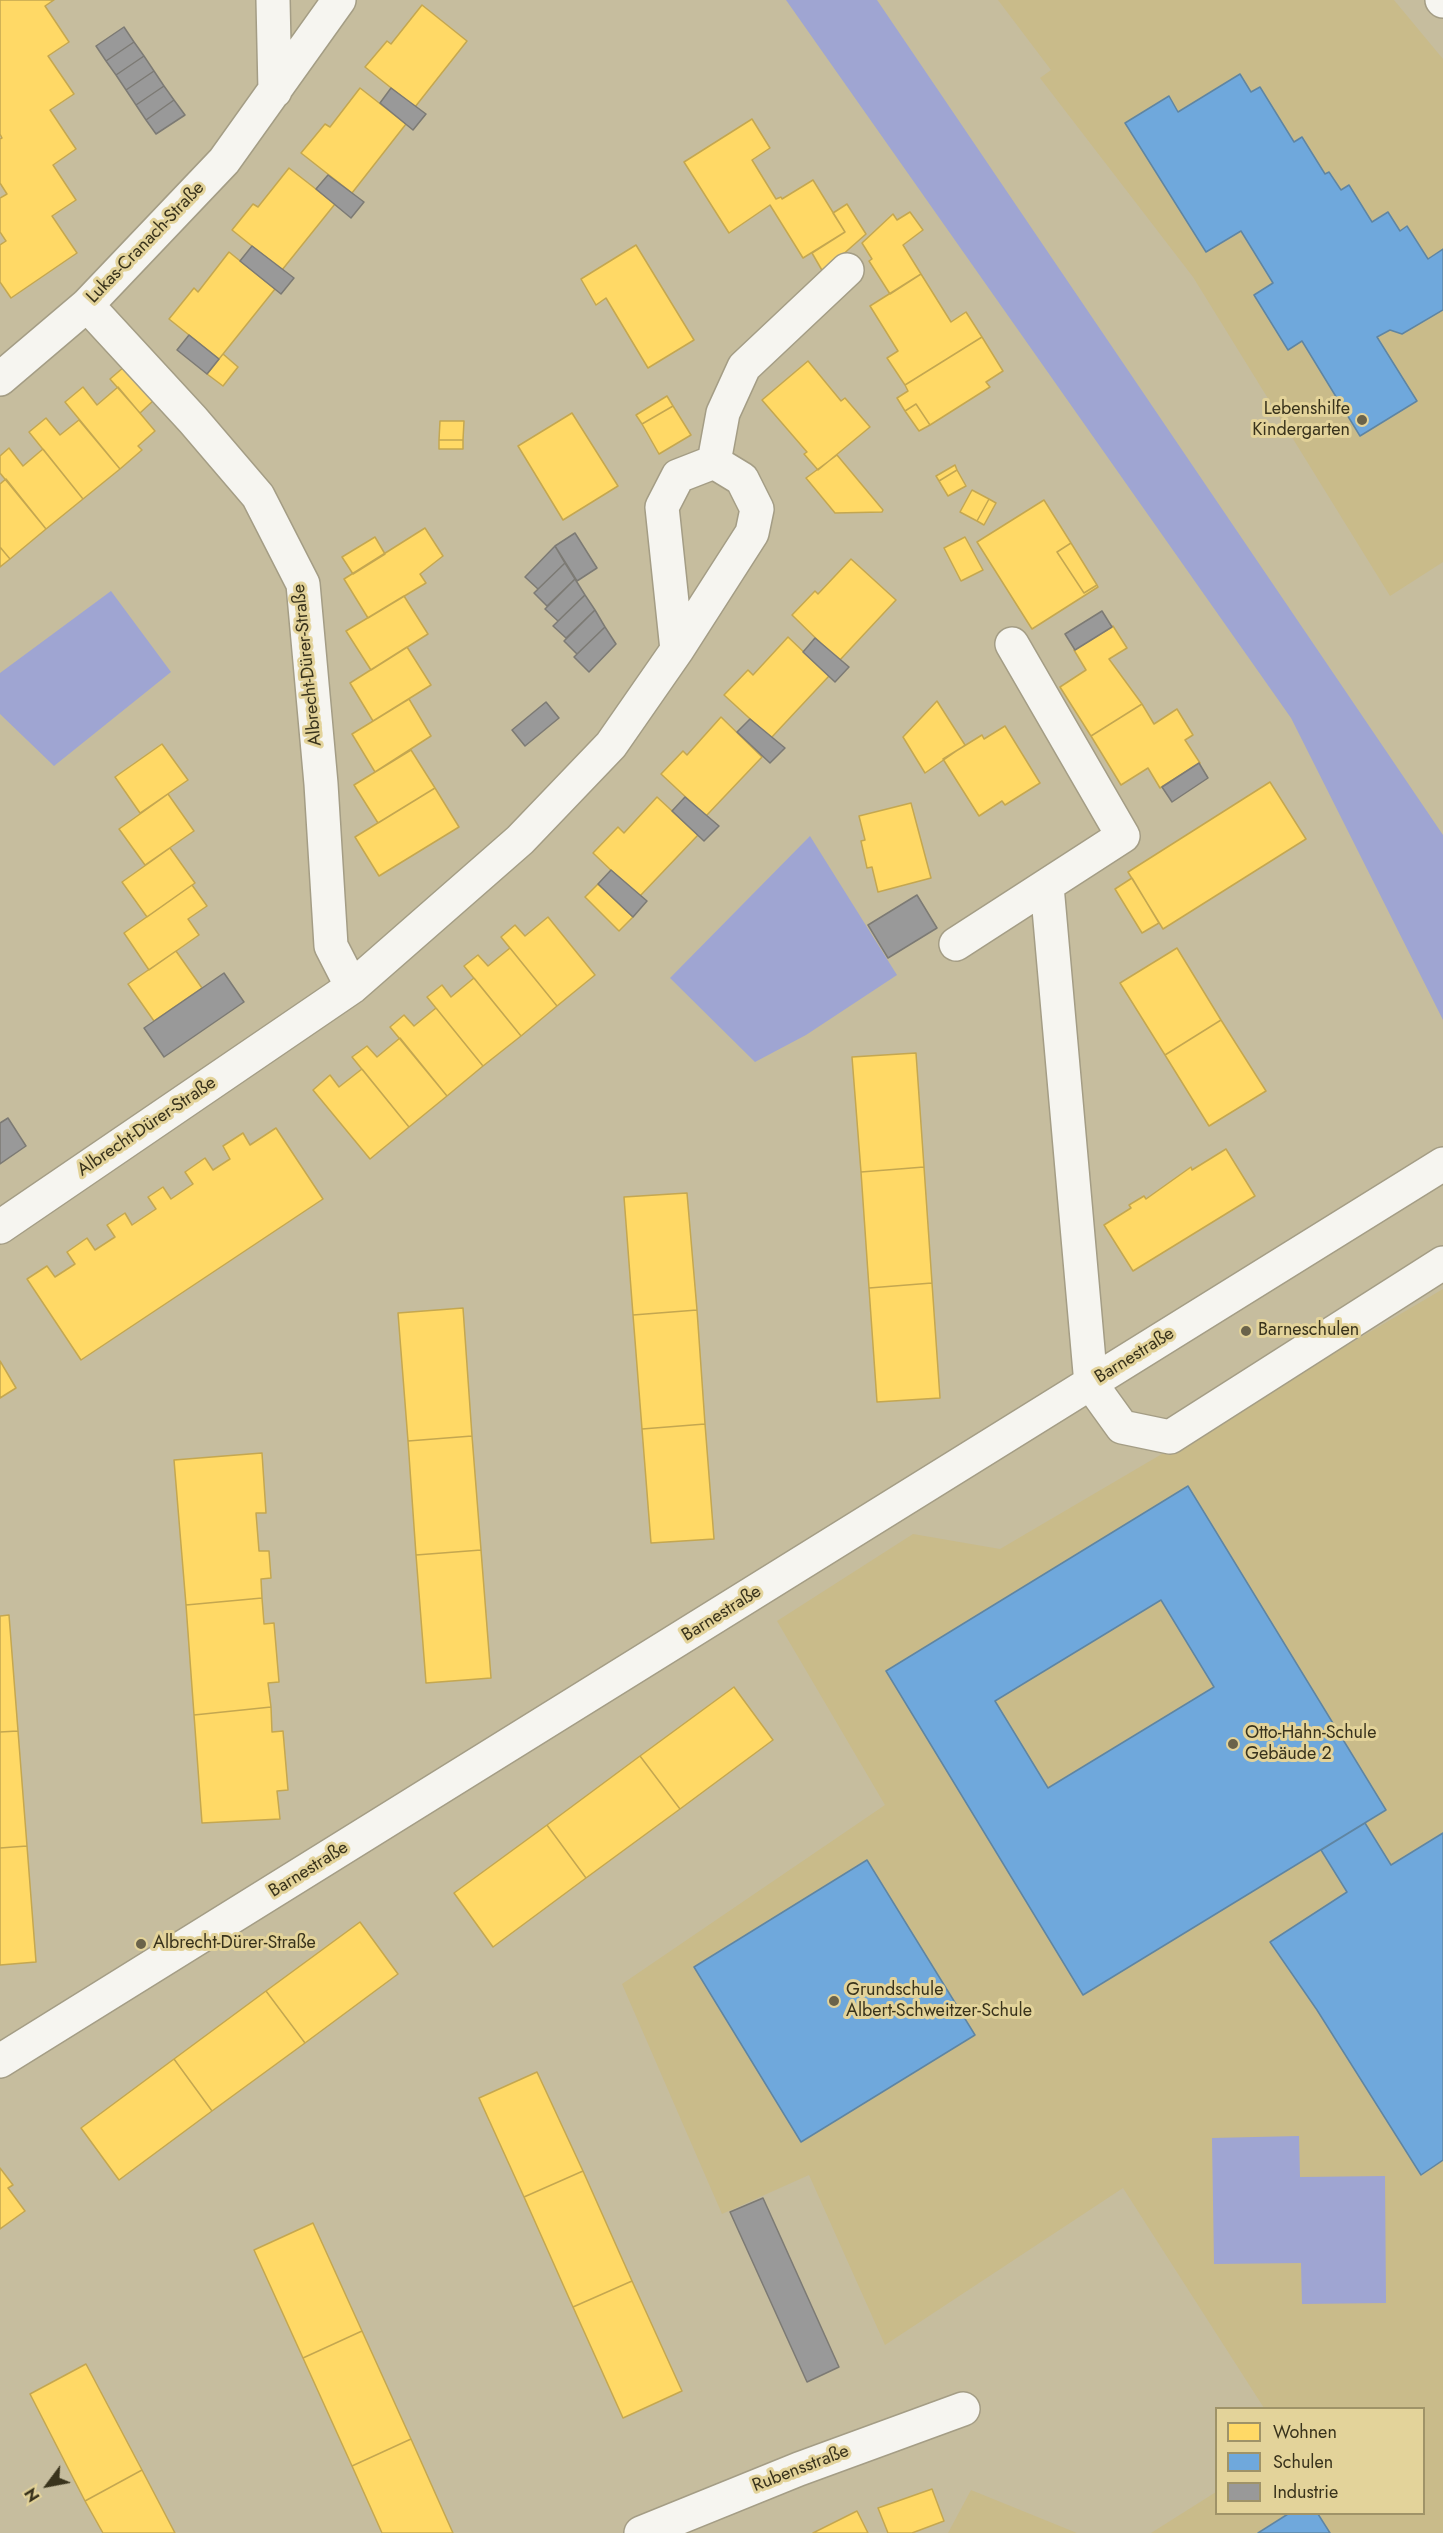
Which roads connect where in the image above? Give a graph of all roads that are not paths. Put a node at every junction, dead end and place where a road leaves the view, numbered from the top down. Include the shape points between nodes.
1 (273, 0) edge
2 (339, 0) edge
3 (275, 91) junction
4 (847, 270) dead end
5 (87, 305) junction
6 (0, 379) edge
7 (714, 462) junction
8 (1012, 644) dead end
9 (677, 650) junction
10 (1047, 886) junction
11 (956, 944) dead end
12 (352, 987) junction
13 (1443, 1164) edge
14 (0, 1227) edge
15 (1443, 1263) edge
16 (1091, 1384) junction
17 (0, 2061) edge
18 (963, 2409) dead end
19 (641, 2533) edge

1 - 3 street
2 - 3 street, Lukas-Cranach-Straße
3 - 5 street, Lukas-Cranach-Straße via 224,161
4 - 7 street via 744,367 723,413
5 - 6 street, Lukas-Cranach-Straße
5 - 12 street, Albrecht-Dürer-Straße via 258,496 303,584 331,946
7 - 9 street via 678,476 662,507
7 - 9 street, Albrecht-Dürer-Straße via 742,479 757,509 752,533
8 - 10 street via 1123,836
9 - 12 street, Albrecht-Dürer-Straße via 611,745 520,840
10 - 11 street
10 - 16 street
12 - 14 street, Albrecht-Dürer-Straße
13 - 16 street, Barnestraße
15 - 16 street via 1170,1437 1122,1427
16 - 17 street, Barnestraße
18 - 19 street, Rubensstraße

